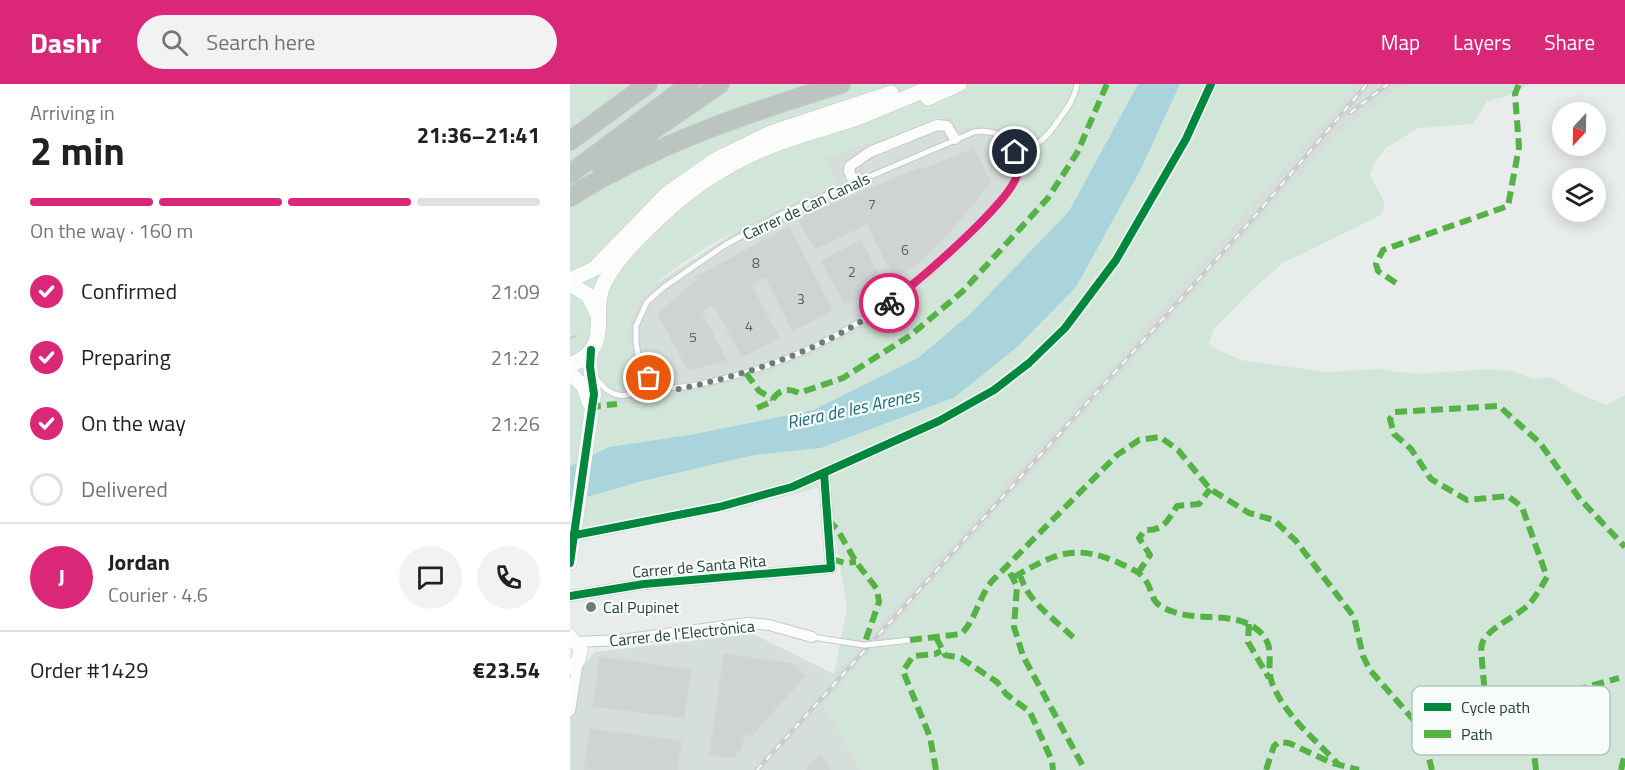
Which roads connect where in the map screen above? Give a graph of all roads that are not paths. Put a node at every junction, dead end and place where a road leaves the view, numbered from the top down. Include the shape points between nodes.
1 (648, 84) edge
2 (690, 84) edge
3 (720, 84) edge
4 (841, 84) edge
5 (913, 84) edge
6 (938, 84) edge
7 (959, 84) edge
8 (1077, 84) edge
9 (861, 116) junction
10 (1004, 137) junction
11 (955, 139) junction
12 (570, 141) edge
13 (570, 174) edge
14 (854, 183) junction
15 (570, 187) edge
16 (570, 197) edge
17 (570, 282) edge
18 (600, 321) junction
19 (591, 350) junction
20 (639, 363) junction
21 (570, 365) edge
22 (590, 367) junction
23 (570, 373) edge
24 (591, 416) junction
25 (824, 473) dead end
26 (571, 559) edge
27 (570, 596) edge
28 (812, 637) joint
29 (910, 640) dead end
30 (575, 651) edge
31 (570, 676) edge
32 (573, 693) junction
33 (570, 711) edge

1 - 12 highway
2 - 13 highway
3 - 15 highway
4 - 16 highway via 680,138
5 - 17 main road via 773,132 723,155 667,194 594,269
6 - 9 main road
7 - 9 main road via 894,109
8 - 10 lane, Carrer de Can Canals via 1069,105 1043,141 1027,146
9 - 18 main road via 764,149 689,191 611,271 601,292
10 - 11 lane, Carrer de Can Canals via 985,130
10 - 20 lane via 1015,152 1018,166 1010,188 922,278 865,320 814,349 783,361 679,389 654,382
11 - 14 lane, Carrer de Can Canals
11 - 14 street via 947,126 937,125 870,152 850,166
14 - 20 lane, Carrer de Can Canals via 782,214 725,246 652,297 636,326
17 - 18 main road via 588,295
18 - 19 main road
19 - 21 main road
19 - 22 street
20 - 22 lane, Carrer de Can Canals via 639,384 627,395 605,390
22 - 24 street via 594,394
23 - 24 street via 583,386
24 - 26 street
25 - 27 street, Carrer de Santa Rita via 831,568 644,584
28 - 29 lane, Carrer de l'Electrònica, bridge via 864,645
28 - 30 street, Carrer de l'Electrònica via 748,623 596,642
30 - 32 street
31 - 32 street
32 - 33 street

